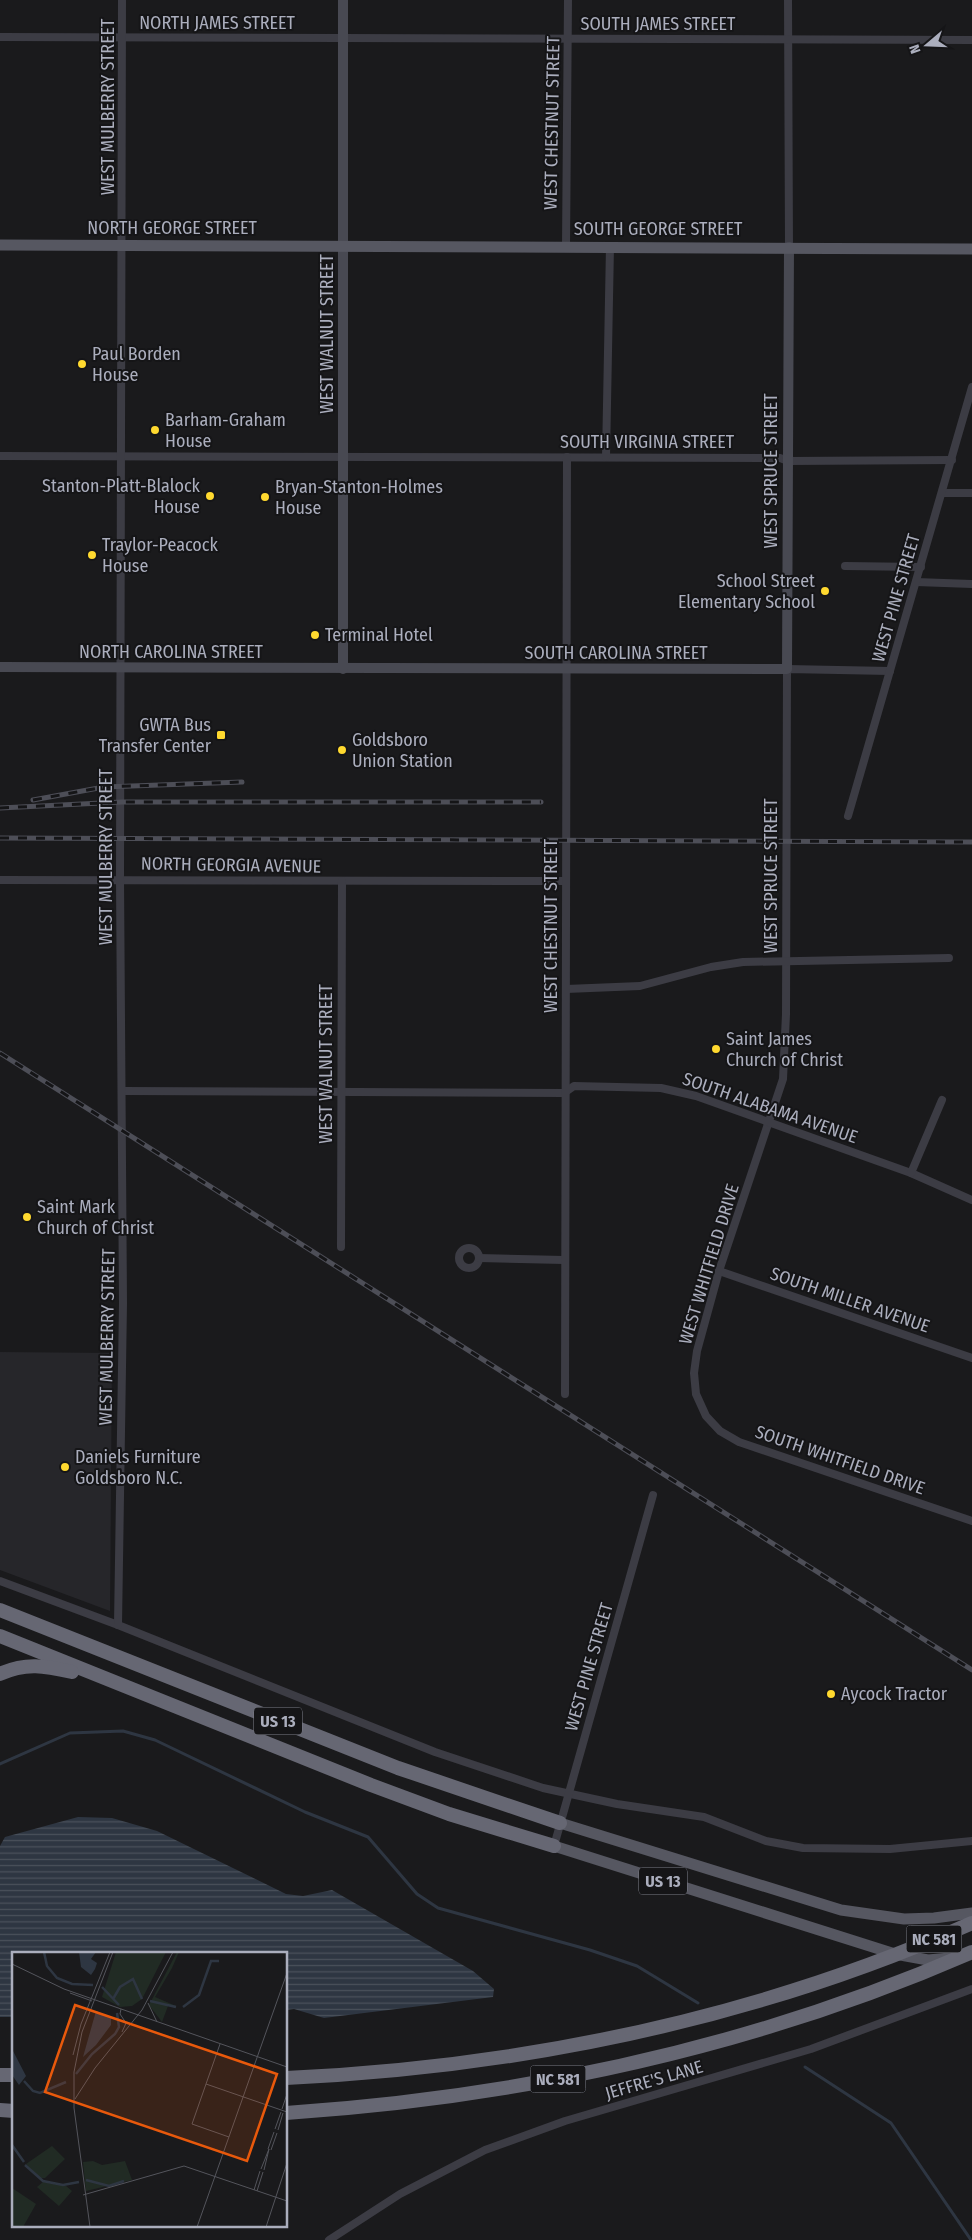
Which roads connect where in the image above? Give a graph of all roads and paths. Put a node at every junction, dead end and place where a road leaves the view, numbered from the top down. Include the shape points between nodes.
1 (122, 0) edge
2 (343, 0) edge
3 (568, 0) edge
4 (788, 0) edge
5 (0, 37) edge
6 (122, 38) junction
7 (343, 39) junction
8 (568, 39) junction
9 (788, 39) junction
10 (972, 40) edge
11 (123, 244) junction
12 (0, 245) edge
13 (343, 246) junction
14 (566, 246) junction
15 (610, 246) junction
16 (789, 247) junction
17 (972, 249) edge
18 (972, 388) edge
19 (0, 456) edge
20 (121, 457) junction
21 (342, 457) junction
22 (567, 457) junction
23 (606, 457) junction
24 (952, 460) junction
25 (788, 461) junction
26 (942, 493) junction
27 (972, 493) edge
28 (845, 566) dead end
29 (921, 567) junction
30 (916, 582) junction
31 (972, 584) edge
32 (0, 667) edge
33 (122, 668) junction
34 (343, 669) junction
35 (787, 669) junction
36 (565, 670) junction
37 (890, 671) junction
38 (848, 816) dead end
39 (120, 879) junction
40 (0, 880) edge
41 (342, 881) junction
42 (566, 881) junction
43 (949, 958) dead end
44 (786, 960) junction
45 (566, 989) junction
46 (123, 1091) junction
47 (343, 1093) junction
48 (564, 1093) junction
49 (942, 1100) dead end
50 (770, 1121) junction
51 (911, 1173) junction
52 (972, 1200) edge
53 (341, 1247) dead end
54 (480, 1258) dead end
55 (564, 1260) junction
56 (718, 1270) junction
57 (972, 1358) edge
58 (565, 1394) dead end
59 (706, 1416) joint
60 (652, 1496) dead end
61 (972, 1521) edge
62 (0, 1581) edge
63 (0, 1610) edge
64 (118, 1625) junction
65 (0, 1636) edge
66 (0, 1674) edge
67 (106, 1680) junction
68 (568, 1795) junction
69 (560, 1823) junction
70 (972, 1841) edge
71 (554, 1846) junction
72 (972, 1913) edge
73 (972, 1923) edge
74 (968, 1953) edge
75 (895, 1954) junction
76 (972, 1989) edge
77 (288, 2078) edge
78 (288, 2113) edge
79 (330, 2240) edge

1 - 6 street, WEST MULBERRY STREET
2 - 7 street, WEST WALNUT STREET
3 - 8 street, WEST CHESTNUT STREET
4 - 9 street, WEST SPRUCE STREET
5 - 6 street, NORTH JAMES STREET
6 - 7 street, NORTH JAMES STREET
6 - 11 street, WEST MULBERRY STREET
7 - 8 street, SOUTH JAMES STREET
7 - 13 street, WEST WALNUT STREET
8 - 9 street, SOUTH JAMES STREET
8 - 14 street, WEST CHESTNUT STREET
9 - 10 street, SOUTH JAMES STREET
9 - 16 street, WEST SPRUCE STREET
11 - 12 main road, NORTH GEORGE STREET
11 - 13 main road, NORTH GEORGE STREET
11 - 20 street, WEST MULBERRY STREET
13 - 14 main road, SOUTH GEORGE STREET
13 - 21 street, WEST WALNUT STREET
14 - 15 main road, SOUTH GEORGE STREET
15 - 16 main road, SOUTH GEORGE STREET
15 - 23 street
16 - 17 main road, SOUTH GEORGE STREET
16 - 25 street, WEST SPRUCE STREET
18 - 24 street, WEST PINE STREET
19 - 20 street, SOUTH VIRGINIA STREET
20 - 21 street, SOUTH VIRGINIA STREET
20 - 33 street, WEST MULBERRY STREET
21 - 22 street, SOUTH VIRGINIA STREET
21 - 34 street, WEST WALNUT STREET
22 - 23 street, SOUTH VIRGINIA STREET
22 - 36 street, WEST CHESTNUT STREET
23 - 25 street, SOUTH VIRGINIA STREET via 780,458
24 - 25 street, SOUTH VIRGINIA STREET
24 - 26 street, WEST PINE STREET
25 - 35 street, WEST SPRUCE STREET
26 - 27 street
26 - 29 street, WEST PINE STREET
28 - 29 street
29 - 30 street, WEST PINE STREET
30 - 31 street
30 - 37 street, WEST PINE STREET
32 - 33 street, NORTH CAROLINA STREET
33 - 34 street, NORTH CAROLINA STREET
33 - 39 street, WEST MULBERRY STREET
34 - 36 street, SOUTH CAROLINA STREET
35 - 36 street, SOUTH CAROLINA STREET
35 - 37 street, SOUTH CAROLINA STREET
35 - 44 street, WEST SPRUCE STREET
36 - 42 street, WEST CHESTNUT STREET
37 - 38 street, WEST PINE STREET
39 - 40 street, NORTH GEORGIA AVENUE
39 - 41 street, NORTH GEORGIA AVENUE
39 - 46 street, WEST MULBERRY STREET
41 - 42 street, NORTH GEORGIA AVENUE
41 - 47 street, WEST WALNUT STREET
42 - 45 street, WEST CHESTNUT STREET
43 - 44 street
44 - 45 street via 724,964 640,986
44 - 50 street, WEST SPRUCE STREET via 785,1063
45 - 48 street, WEST CHESTNUT STREET
46 - 47 street, SOUTH ALABAMA AVENUE
46 - 64 street, WEST MULBERRY STREET
47 - 48 street, SOUTH ALABAMA AVENUE
47 - 53 street, WEST WALNUT STREET
48 - 50 street, SOUTH ALABAMA AVENUE via 574,1086 661,1088
48 - 55 street, WEST CHESTNUT STREET
49 - 51 street
50 - 51 street, SOUTH ALABAMA AVENUE
50 - 56 street, WEST WHITFIELD DRIVE
51 - 52 street, SOUTH ALABAMA AVENUE
54 - 55 street
55 - 58 street, WEST CHESTNUT STREET
56 - 57 street, SOUTH MILLER AVENUE
56 - 59 street, WEST WHITFIELD DRIVE via 694,1373 696,1394
59 - 61 street, SOUTH WHITFIELD DRIVE via 720,1431 740,1442
60 - 68 street, WEST PINE STREET
62 - 64 street
63 - 69 highway, US 13 via 364,1755
64 - 68 street via 443,1755
65 - 67 highway, US 13
66 - 67 highway via 16,1667 38,1665
67 - 71 highway, US 13 via 449,1814
68 - 69 street, WEST PINE STREET
68 - 70 street via 704,1817 766,1841 803,1848 890,1849
69 - 71 street, WEST PINE STREET
69 - 72 main road, US 13 via 841,1910 904,1919
71 - 75 main road, US 13
73 - 75 highway, NC 581
74 - 75 main road, US 13 via 928,1960
74 - 78 highway, NC 581 via 801,2017 649,2060 463,2095
75 - 77 highway, NC 581 via 730,2009 608,2039 507,2058
76 - 79 street, JEFFRE'S LANE via 812,2049 565,2121 485,2150 400,2194

